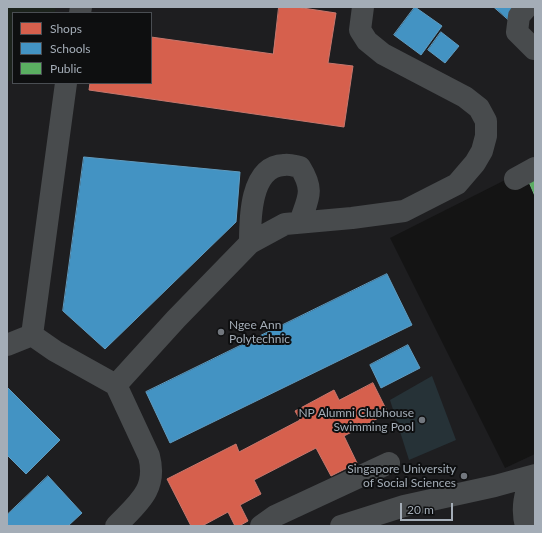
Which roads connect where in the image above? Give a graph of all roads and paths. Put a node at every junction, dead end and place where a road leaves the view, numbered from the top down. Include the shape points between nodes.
1 (362, 7) edge
2 (527, 7) edge
3 (534, 49) dead end
4 (66, 84) edge
5 (535, 168) edge
6 (515, 179) dead end
7 (300, 222) junction
8 (250, 243) junction
9 (32, 335) junction
10 (7, 344) edge
11 (116, 385) junction
12 (389, 463) dead end
13 (534, 475) edge
14 (116, 526) edge
15 (260, 526) edge
16 (341, 526) edge
17 (526, 526) edge

1 - 7 lane via 360,30 367,42 383,54 479,108 486,121 482,151 457,184 404,211
2 - 3 lane via 519,16 517,32
4 - 9 lane
5 - 6 lane
7 - 8 lane via 285,224
7 - 8 lane via 310,192 307,178 300,167 283,164 267,171 258,185 250,213
8 - 11 lane
9 - 10 lane
9 - 11 lane
11 - 14 lane via 149,456 152,469 145,497
12 - 15 lane via 275,516
13 - 16 lane via 404,506
13 - 17 lane via 524,495 523,516

